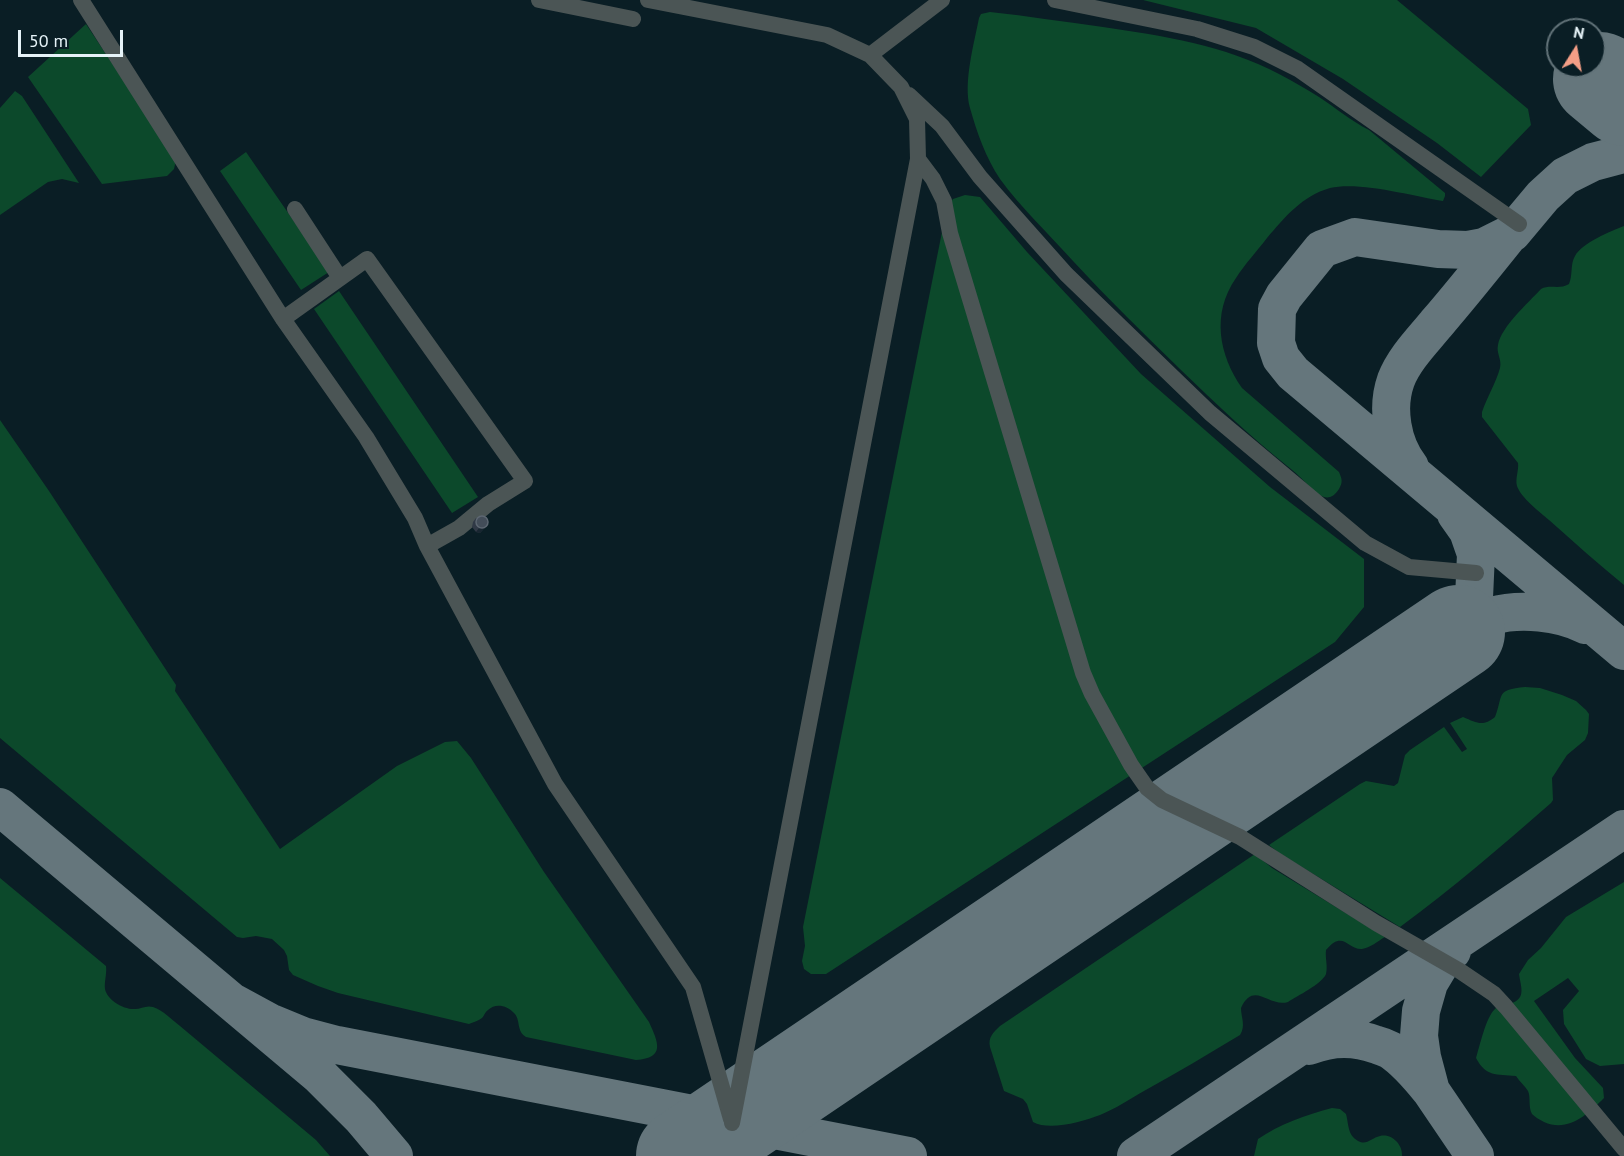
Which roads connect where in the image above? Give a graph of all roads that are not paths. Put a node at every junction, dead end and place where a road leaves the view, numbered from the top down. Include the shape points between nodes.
1 (81, 0) edge
2 (539, 0) edge
3 (648, 0) edge
4 (942, 0) edge
5 (1055, 0) edge
6 (633, 18) dead end
7 (870, 55) junction
8 (901, 87) junction
9 (918, 159) junction
10 (295, 209) dead end
11 (1519, 224) dead end
12 (340, 278) junction
13 (283, 319) junction
14 (427, 546) junction
15 (1476, 573) dead end
16 (1624, 1149) edge

1 - 13 lane
2 - 6 lane
3 - 7 lane via 827,35
4 - 7 lane
5 - 11 lane via 1197,29 1254,47 1298,69
7 - 8 lane
8 - 9 lane via 917,119
8 - 15 lane via 942,126 980,177 1066,274 1210,413 1365,543 1408,567
9 - 14 lane via 732,1123 693,987 555,784
9 - 16 lane via 944,201 950,233 1083,673 1147,788 1162,800 1240,837 1494,994
10 - 12 lane
12 - 13 lane
12 - 14 lane via 367,259 525,481
13 - 14 lane via 366,437 415,518

